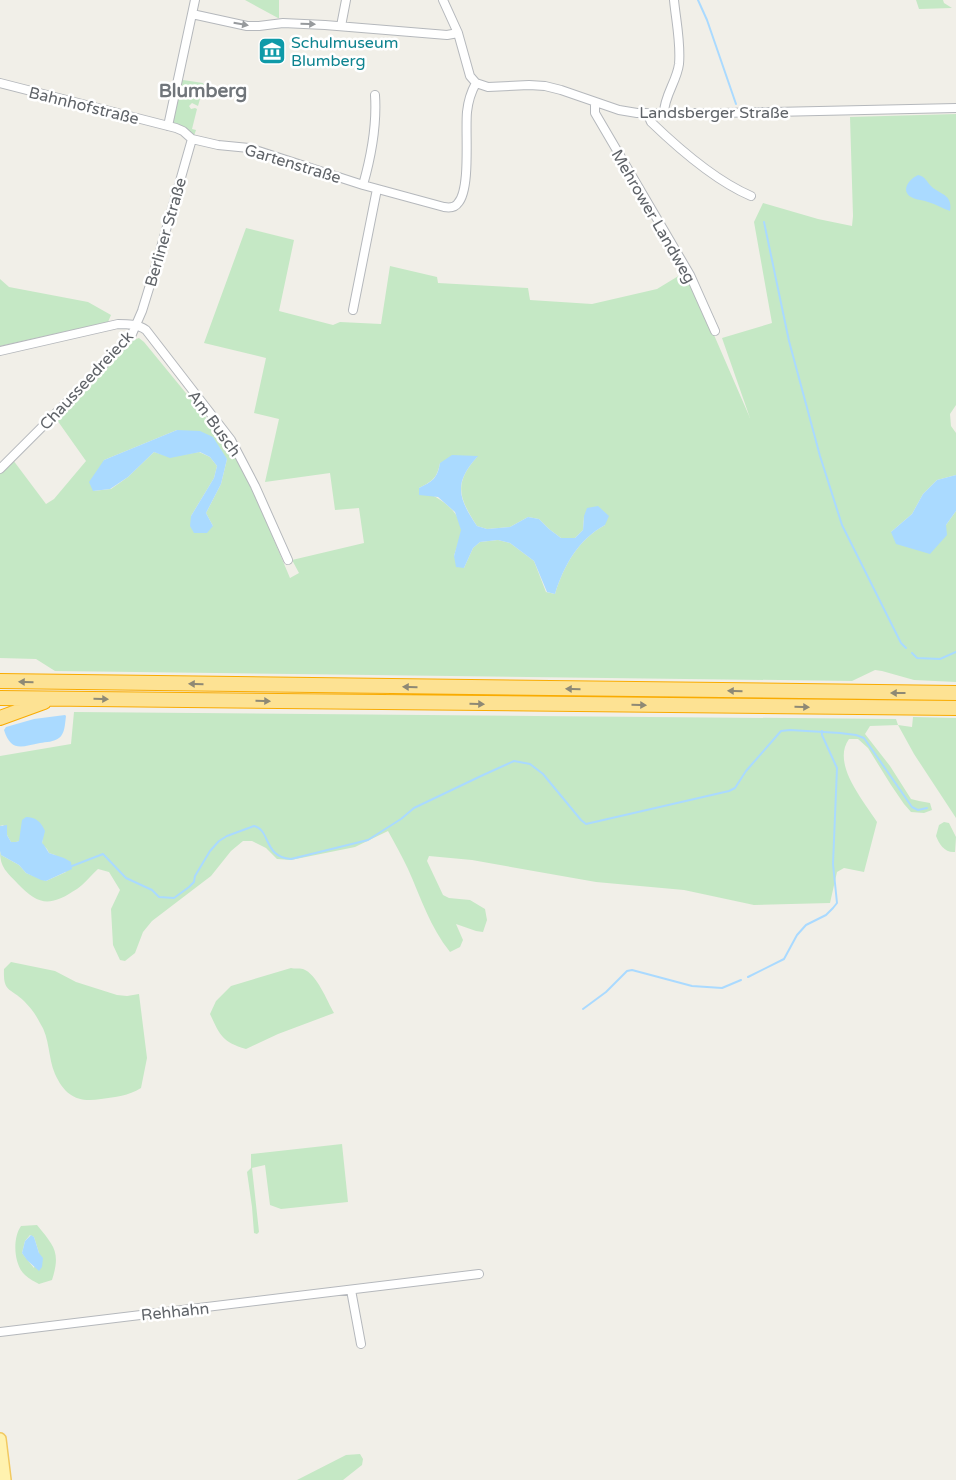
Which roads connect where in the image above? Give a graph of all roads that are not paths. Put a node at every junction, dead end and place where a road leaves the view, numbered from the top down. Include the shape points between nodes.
1 (196, 0) edge
2 (346, 0) edge
3 (443, 0) edge
4 (674, 0) edge
5 (192, 14) junction
6 (341, 26) junction
7 (458, 33) junction
8 (0, 83) edge
9 (476, 83) junction
10 (375, 95) dead end
11 (595, 103) junction
12 (956, 108) edge
13 (647, 113) junction
14 (664, 113) junction
15 (168, 126) junction
16 (192, 139) junction
17 (363, 185) junction
18 (377, 189) junction
19 (752, 196) dead end
20 (353, 310) dead end
21 (136, 325) junction
22 (715, 331) dead end
23 (0, 351) edge
24 (0, 469) edge
25 (288, 560) dead end
26 (0, 681) edge
27 (956, 694) edge
28 (0, 698) edge
29 (52, 699) junction
30 (956, 708) edge
31 (0, 718) edge
32 (479, 1274) dead end
33 (351, 1290) junction
34 (0, 1332) edge
35 (361, 1344) dead end
36 (0, 1439) edge
37 (5, 1480) edge

1 - 5 street
2 - 6 street
3 - 7 street
4 - 14 street via 679,64
5 -> 6 street via 247,26 283,23
5 - 15 street
6 - 7 street via 447,36
7 - 9 street via 468,71
8 - 15 street, Bahnhofstraße
9 - 11 street, Landsberger Straße via 488,87 544,86
9 - 18 street, Gartenstraße via 468,104 466,172 458,205 444,207
10 - 17 street, Gartenstraße via 373,136
11 - 13 street, Landsberger Straße
11 - 22 street, Mehrower Landweg via 595,113 690,276
12 - 14 street, Landsberger Straße
13 - 14 street, Landsberger Straße
13 - 19 street via 650,122 700,163
15 - 16 street, Gartenstraße via 183,131
16 - 17 street, Gartenstraße via 249,148
16 - 21 street, Berliner Straße
17 - 18 street, Gartenstraße
18 - 20 street
21 - 23 street, Chausseedreieck via 118,324
21 - 24 street, Chausseedreieck via 132,334 91,378
21 - 25 street, Am Busch via 146,330 231,440
27 -> 26 highway
28 - 29 highway
29 -> 30 highway
29 - 31 highway
32 - 33 street, Rehhahn
33 - 34 street, Rehhahn
33 - 35 street
36 - 37 main road

